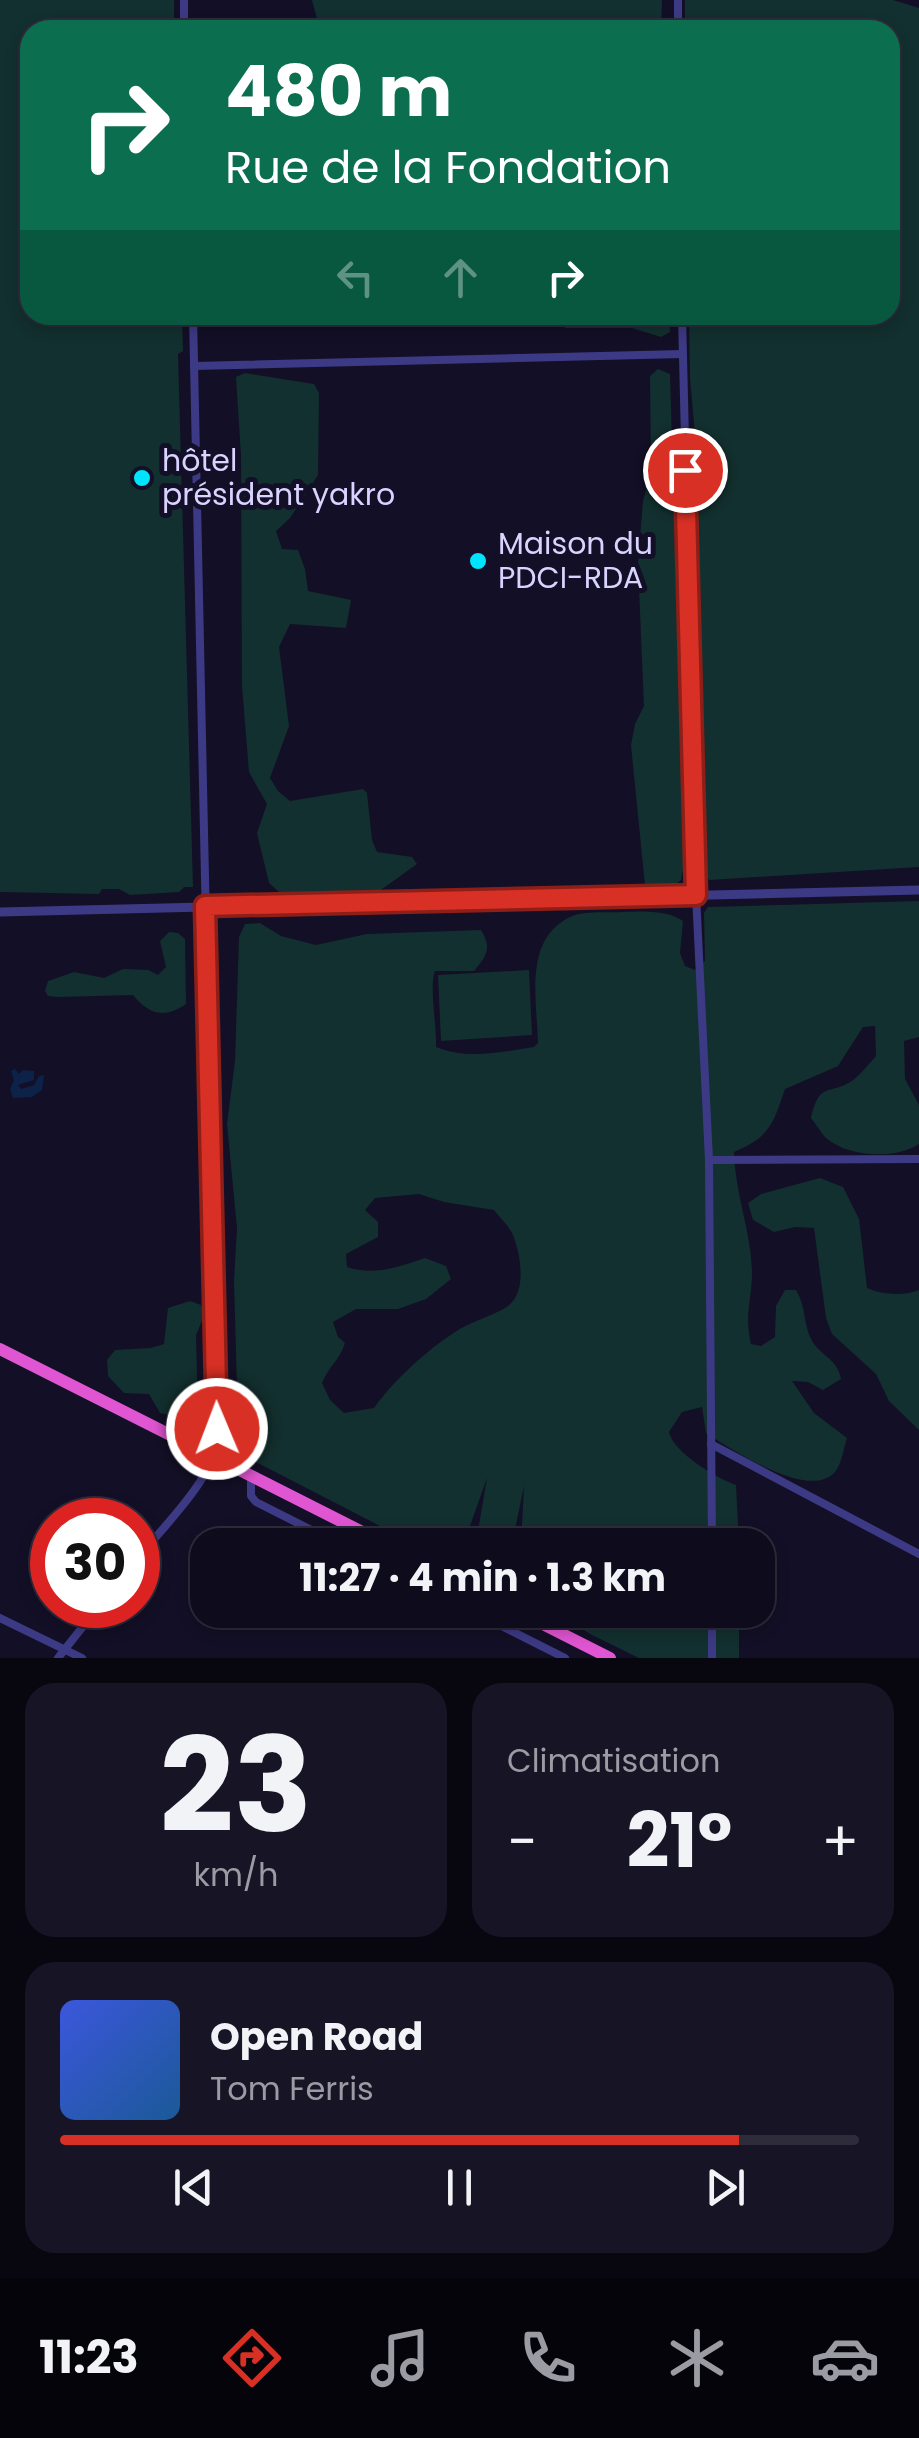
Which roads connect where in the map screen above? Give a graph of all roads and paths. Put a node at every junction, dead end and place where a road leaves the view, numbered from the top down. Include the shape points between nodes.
1 (192, 325) edge
2 (682, 325) edge
3 (682, 354) junction
4 (194, 366) junction
5 (919, 890) edge
6 (696, 895) junction
7 (205, 906) junction
8 (0, 912) edge
9 (919, 1159) edge
10 (708, 1160) junction
11 (0, 1349) edge
12 (711, 1444) junction
13 (215, 1458) junction
14 (251, 1476) junction
15 (307, 1528) edge
16 (354, 1528) edge
17 (712, 1528) edge
18 (160, 1529) edge
19 (919, 1554) edge
20 (0, 1618) edge
21 (81, 1628) edge
22 (506, 1628) edge
23 (551, 1628) edge
24 (712, 1628) edge
25 (64, 1649) junction
26 (58, 1658) edge
27 (82, 1658) edge
28 (565, 1658) edge
29 (610, 1658) edge
30 (712, 1658) edge

1 - 4 street
2 - 3 street
3 - 4 street
3 - 6 street
4 - 7 street
5 - 6 street
6 - 7 street
6 - 10 street
7 - 8 street
7 - 13 street
9 - 10 street
10 - 12 street
11 - 13 highway
12 - 17 street
12 - 19 street
13 - 14 highway
13 - 18 street
14 - 15 street via 256,1502
14 - 16 highway
20 - 25 street
21 - 25 street
22 - 28 street
23 - 29 highway
24 - 30 street
25 - 26 street
25 - 27 street

